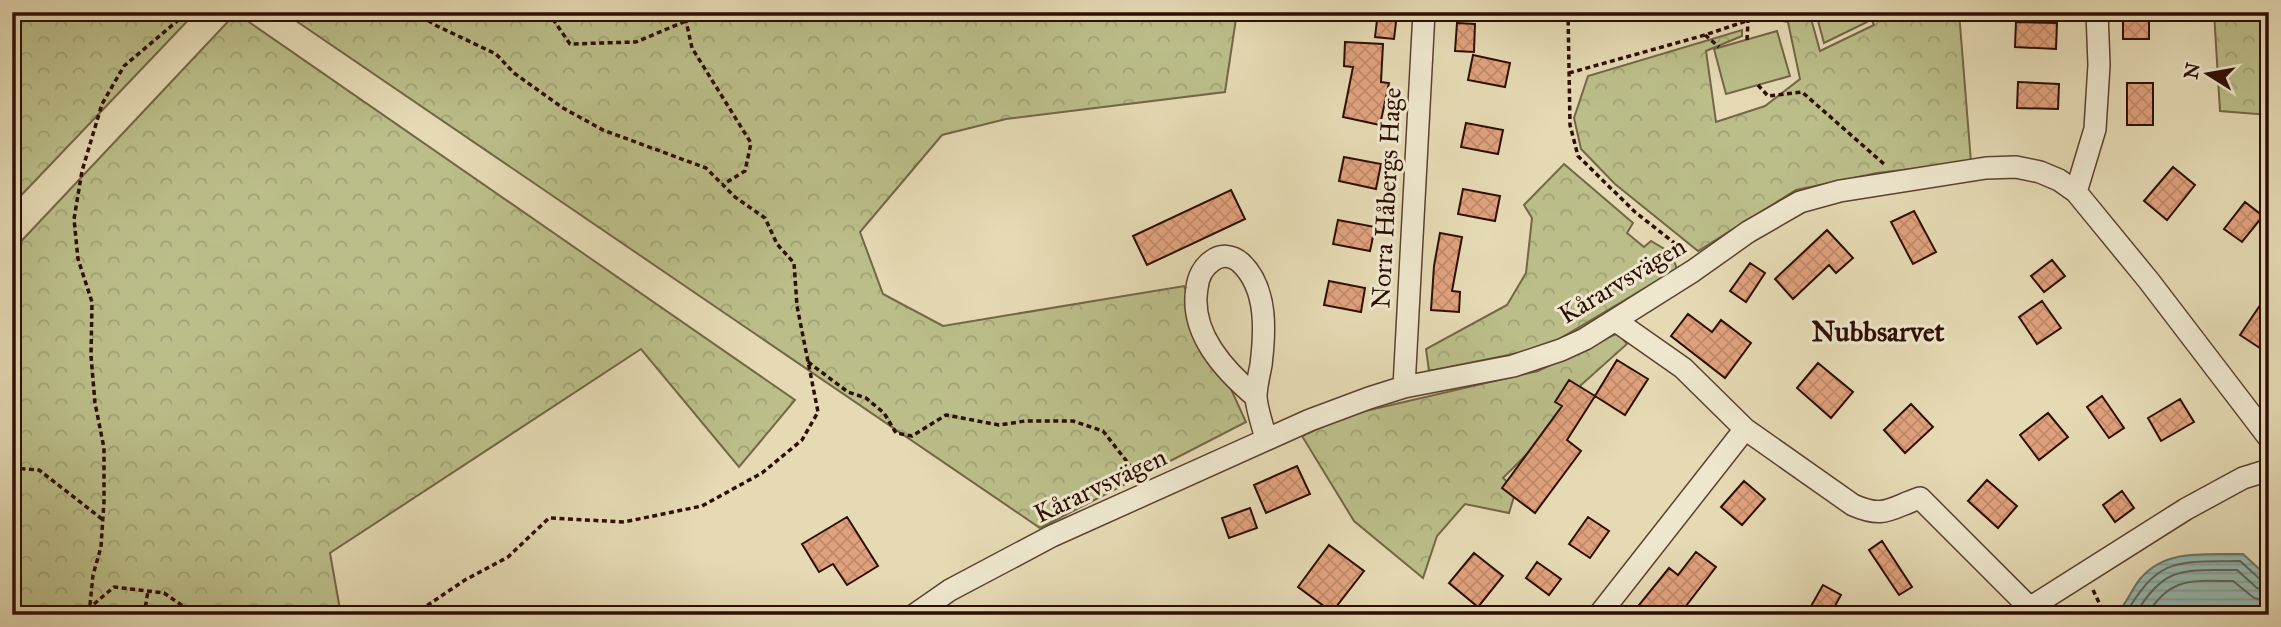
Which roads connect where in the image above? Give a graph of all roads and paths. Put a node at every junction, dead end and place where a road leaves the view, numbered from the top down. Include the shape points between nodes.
1 (188, 12) edge
2 (414, 12) edge
3 (548, 12) edge
4 (679, 12) edge
5 (693, 12) edge
6 (1424, 12) edge
7 (1568, 12) edge
8 (1773, 12) edge
9 (2097, 12) edge
10 (686, 21) junction
11 (1748, 21) junction
12 (1705, 35) junction
13 (1747, 40) dead end
14 (1719, 47) dead end
15 (1569, 73) junction
16 (1758, 85) dead end
17 (1904, 182) junction
18 (722, 185) junction
19 (2076, 192) junction
20 (1702, 265) junction
21 (1616, 321) junction
22 (808, 362) junction
23 (1404, 387) junction
24 (1256, 397) junction
25 (1745, 429) junction
26 (2269, 438) edge
27 (1266, 439) junction
28 (12, 468) edge
29 (2269, 470) edge
30 (1151, 492) junction
31 (103, 520) junction
32 (148, 591) junction
33 (90, 605) junction
34 (2024, 611) edge
35 (81, 615) edge
36 (144, 615) edge
37 (196, 615) edge
38 (413, 615) edge
39 (914, 615) edge
40 (1599, 615) edge

1 - 31 path via 124,66 102,104 80,183 74,219 78,260 92,302 91,356 104,448
2 - 18 path via 496,54 563,108 603,130 706,168
3 - 10 path via 570,44 636,42
4 - 10 path
5 - 10 path
6 - 23 street, Norra Håbergs Hage
7 - 15 path
8 - 11 path
9 - 19 street via 2095,129
10 - 18 path via 692,48 751,143 746,171
11 - 12 path
11 - 13 path
12 - 14 path
12 - 15 path
15 - 20 path via 1570,125 1578,156 1635,212
16 - 17 path via 1768,96 1802,92
17 - 19 street, Kårarvsvägen via 2016,167 2040,172
17 - 20 street, Kårarvsvägen via 1800,202
18 - 22 path via 765,218 777,244 794,263
19 - 26 street, Kårarvsvägen
20 - 21 street, Kårarvsvägen
21 - 23 street, Kårarvsvägen via 1561,350 1513,366
21 - 25 street via 1683,368
22 - 30 path via 848,392 866,398 884,413 896,433 912,436 946,415 999,425 1073,421 1103,431
22 - 38 path via 818,412 802,440 762,473 702,506 624,522 549,519 508,557
23 - 27 street, Kårarvsvägen
24 - 24 street via 1224,366 1199,322 1199,278 1218,256 1238,260 1249,272 1260,298 1264,327
24 - 27 street
25 - 34 street via 1830,491 1869,512 1888,511 1920,498
25 - 40 street
27 - 30 street, Kårarvsvägen
28 - 31 path via 39,470
29 - 34 street via 2243,478 2186,509
30 - 39 street, Kårarvsvägen via 1052,536 950,590
31 - 33 path
32 - 33 path via 114,587
32 - 36 path
32 - 37 path via 164,593
33 - 35 path

